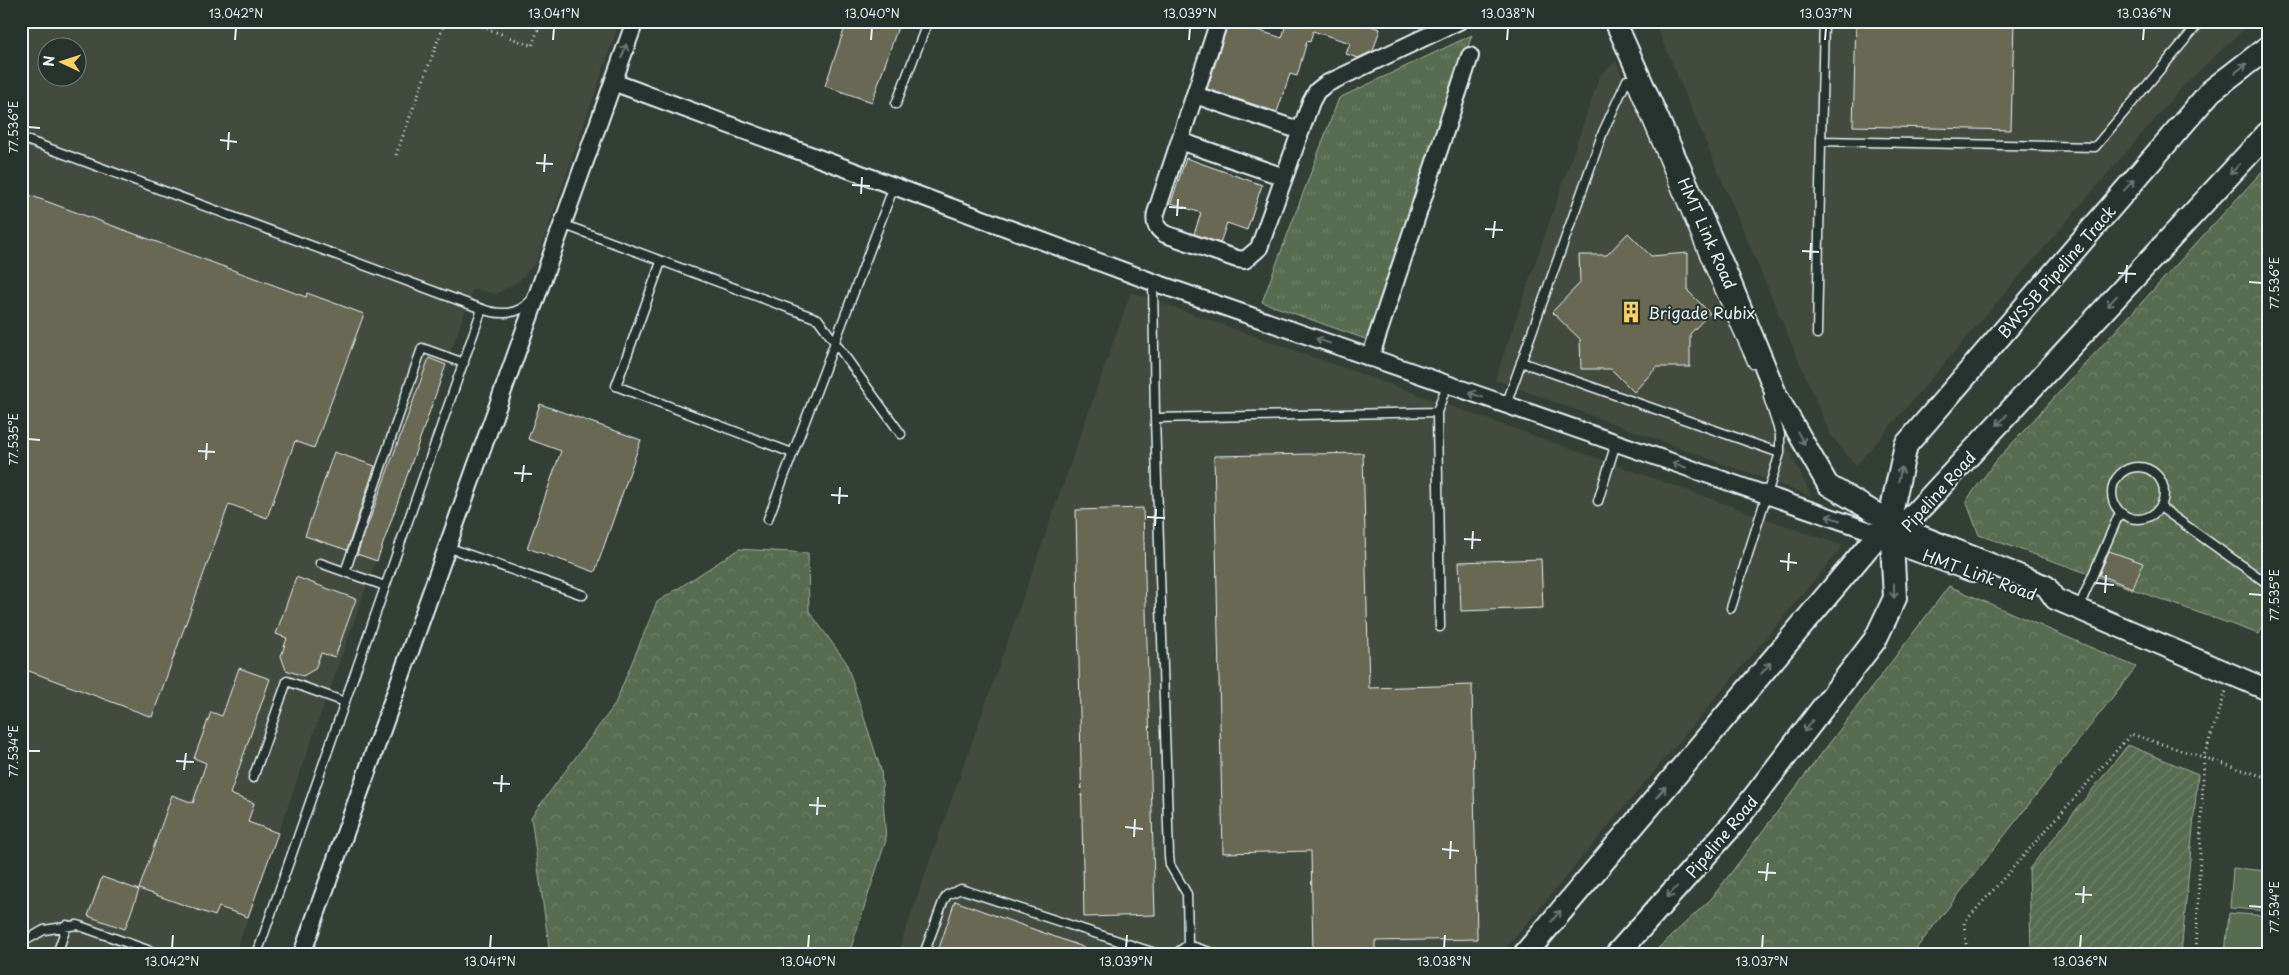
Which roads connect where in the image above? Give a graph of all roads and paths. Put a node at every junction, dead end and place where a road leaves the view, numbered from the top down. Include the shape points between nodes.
1 (444, 21) edge
2 (468, 21) edge
3 (541, 21) edge
4 (635, 21) edge
5 (928, 21) edge
6 (1219, 21) edge
7 (1459, 21) edge
8 (1615, 21) edge
9 (1824, 21) edge
10 (2201, 21) edge
11 (2268, 47) edge
12 (1470, 56) dead end
13 (613, 82) junction
14 (1195, 95) junction
15 (896, 104) dead end
16 (1301, 131) junction
17 (2268, 133) edge
18 (21, 138) edge
19 (1180, 141) junction
20 (1821, 141) junction
21 (396, 155) dead end
22 (1284, 177) junction
23 (894, 186) junction
24 (1695, 218) junction
25 (562, 224) junction
26 (662, 262) junction
27 (1718, 271) junction
28 (1153, 282) junction
29 (538, 292) junction
30 (482, 309) junction
31 (1817, 334) dead end
32 (835, 342) junction
33 (1370, 358) junction
34 (1521, 362) junction
35 (464, 363) junction
36 (1756, 370) dead end
37 (1760, 378) dead end
38 (1447, 385) junction
39 (1506, 405) junction
40 (1437, 412) junction
41 (1155, 418) junction
42 (901, 434) dead end
43 (1616, 443) junction
44 (792, 453) junction
45 (1780, 453) junction
46 (1766, 495) junction
47 (1598, 501) dead end
48 (2160, 507) junction
49 (2120, 512) junction
50 (768, 519) dead end
51 (1891, 532) junction
52 (447, 547) junction
53 (320, 563) dead end
54 (345, 572) junction
55 (2268, 584) edge
56 (385, 586) junction
57 (583, 595) dead end
58 (1730, 608) dead end
59 (2078, 609) junction
60 (1440, 627) dead end
61 (2231, 674) junction
62 (2268, 690) edge
63 (345, 702) junction
64 (2204, 756) junction
65 (253, 778) dead end
66 (2268, 778) edge
67 (67, 925) junction
68 (21, 943) edge
69 (1188, 944) junction
70 (56, 954) edge
71 (160, 954) edge
72 (257, 954) edge
73 (302, 954) edge
74 (924, 954) edge
75 (1158, 954) edge
76 (1175, 954) edge
77 (1216, 954) edge
78 (1525, 954) edge
79 (1617, 954) edge
80 (1967, 954) edge
81 (2196, 954) edge

1 - 21 path
2 - 3 path via 532,46
13 -> 4 street
5 - 15 lane
6 - 14 street
7 - 16 street via 1326,84 1311,102
8 - 24 street, HMT Link Road
9 - 20 lane
10 - 20 lane via 2095,147
51 -> 11 main road, BWSSB Pipeline Track via 1906,445 2210,91
12 - 33 street
13 - 23 street
13 - 25 street
14 - 16 street
14 - 19 street
16 - 22 street
17 -> 51 main road, Pipeline Road
18 - 30 lane
19 - 22 street
19 - 22 street via 1156,213 1158,229 1237,259 1246,260 1259,248
20 - 31 lane
23 - 28 street
23 - 32 lane
24 - 27 street, HMT Link Road
24 - 34 lane via 1630,80 1627,80 1604,132
25 - 26 lane
25 - 29 street
26 - 32 lane via 818,319
26 - 44 lane via 616,386
27 - 36 lane
27 -> 51 street, HMT Link Road via 1777,396 1828,484
33 -> 28 street
28 - 41 lane
29 - 30 lane via 526,306 516,311 493,314
29 - 52 street
30 - 35 lane
32 - 42 lane
32 - 44 lane
33 - 38 street
34 - 39 lane
34 - 45 lane
35 - 54 lane via 422,348
35 - 56 lane
37 - 45 lane via 1780,434
39 -> 38 street
38 - 40 lane
39 - 43 street
40 - 41 lane
40 - 60 lane
41 - 69 lane via 1169,856 1170,865 1187,894
46 -> 43 street
43 - 47 lane
44 - 50 lane
45 - 46 lane
51 -> 46 street
46 - 58 lane
48 - 49 lane via 2141,519 2126,517
48 - 49 lane via 2164,490 2157,475 2143,466 2134,466 2114,481 2112,498
48 - 55 lane
49 - 59 lane
51 - 59 street, HMT Link Road via 2042,598 2054,599
78 -> 51 main road, Pipeline Road
51 -> 79 main road, Pipeline Road via 1895,598 1875,640 1735,822
52 - 57 lane
52 - 73 street
53 - 54 lane
54 - 56 lane
56 - 63 lane
59 - 61 street, HMT Link Road
61 - 62 street, HMT Link Road
61 - 64 path
63 - 65 lane via 286,681
63 - 72 lane
64 - 66 path
64 - 80 path via 2131,734 1964,923
64 - 81 path
67 - 68 lane via 44,930
67 - 70 lane
67 - 71 lane via 86,927
69 - 76 lane
69 - 77 lane
74 - 75 lane via 943,902 947,895 961,889

